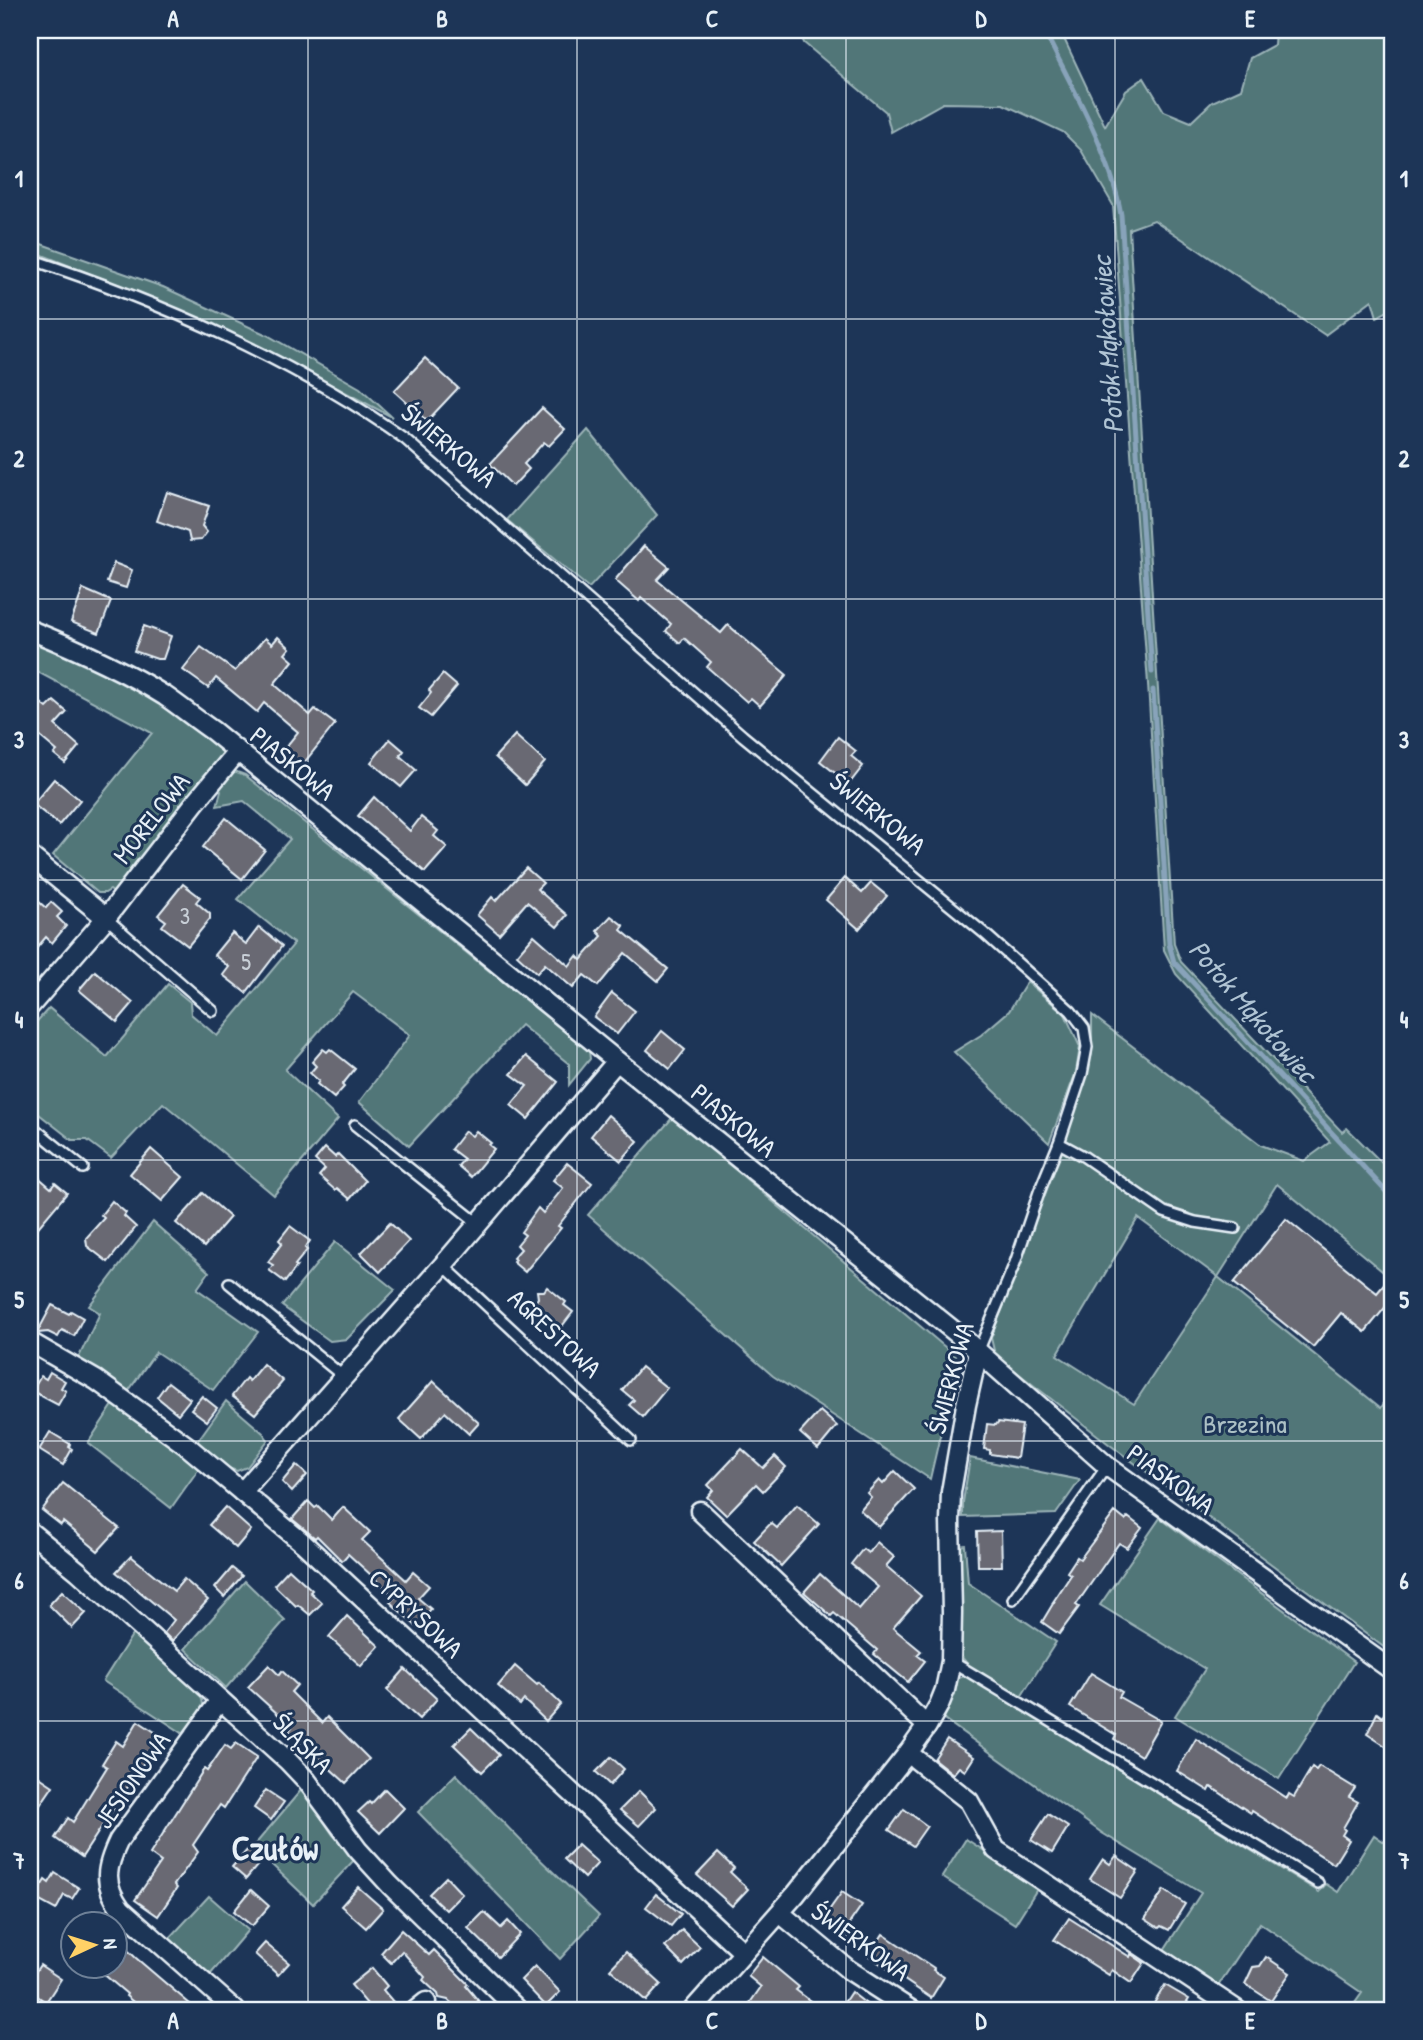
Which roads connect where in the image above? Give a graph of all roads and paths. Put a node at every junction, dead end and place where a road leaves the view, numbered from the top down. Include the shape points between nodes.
1 (30, 259) edge
2 (30, 630) edge
3 (237, 751) junction
4 (30, 856) edge
5 (106, 918) junction
6 (30, 1006) edge
7 (213, 1011) dead end
8 (617, 1061) junction
9 (30, 1125) edge
10 (355, 1125) dead end
11 (1059, 1143) junction
12 (83, 1168) dead end
13 (479, 1224) junction
14 (1235, 1228) dead end
15 (443, 1265) junction
16 (229, 1283) dead end
17 (30, 1342) edge
18 (978, 1352) junction
19 (344, 1377) junction
20 (631, 1440) dead end
21 (1107, 1466) junction
22 (242, 1492) junction
23 (700, 1511) dead end
24 (30, 1532) edge
25 (1013, 1600) dead end
26 (951, 1661) junction
27 (1393, 1671) edge
28 (220, 1700) junction
29 (927, 1726) junction
30 (908, 1753) junction
31 (1318, 1883) dead end
32 (780, 1913) junction
33 (743, 1952) junction
34 (235, 2010) edge
35 (518, 2010) edge
36 (693, 2010) edge
37 (911, 2010) edge
38 (1237, 2010) edge

1 - 11 lane, ŚWIERKOWA via 225,336 371,414 743,736 984,933 1084,1028 1087,1047 1082,1074
2 - 3 street, PIASKOWA via 132,677
3 - 5 street, MORELOWA
3 - 8 street, PIASKOWA
4 - 5 street
5 - 6 street, MORELOWA
5 - 7 lane
8 - 13 street
8 - 18 street, PIASKOWA
9 - 12 lane
10 - 13 lane
11 - 14 lane via 1164,1212
11 - 18 lane, ŚWIERKOWA
13 - 15 street
15 - 19 street
15 - 20 lane, AGRESTOWA
16 - 19 lane
17 - 22 street, CYPRYSOWA via 96,1380
18 - 21 street, PIASKOWA
18 - 26 street, ŚWIERKOWA via 951,1492
19 - 22 street
21 - 25 lane
21 - 27 street, PIASKOWA
22 - 33 street, CYPRYSOWA
23 - 29 street
24 - 28 street, ŚLĄSKA
26 - 29 street, ŚWIERKOWA via 945,1690
26 - 31 lane
28 - 34 street, JESIONOWA via 119,1840 107,1879 121,1909
28 - 35 street, ŚLĄSKA via 288,1760 390,1885
29 - 30 street, ŚWIERKOWA
30 - 32 street, ŚWIERKOWA
30 - 38 street via 969,1801 996,1850
32 - 33 street, ŚWIERKOWA
32 - 37 street, ŚWIERKOWA via 849,1970
33 - 36 street, ŚWIERKOWA

